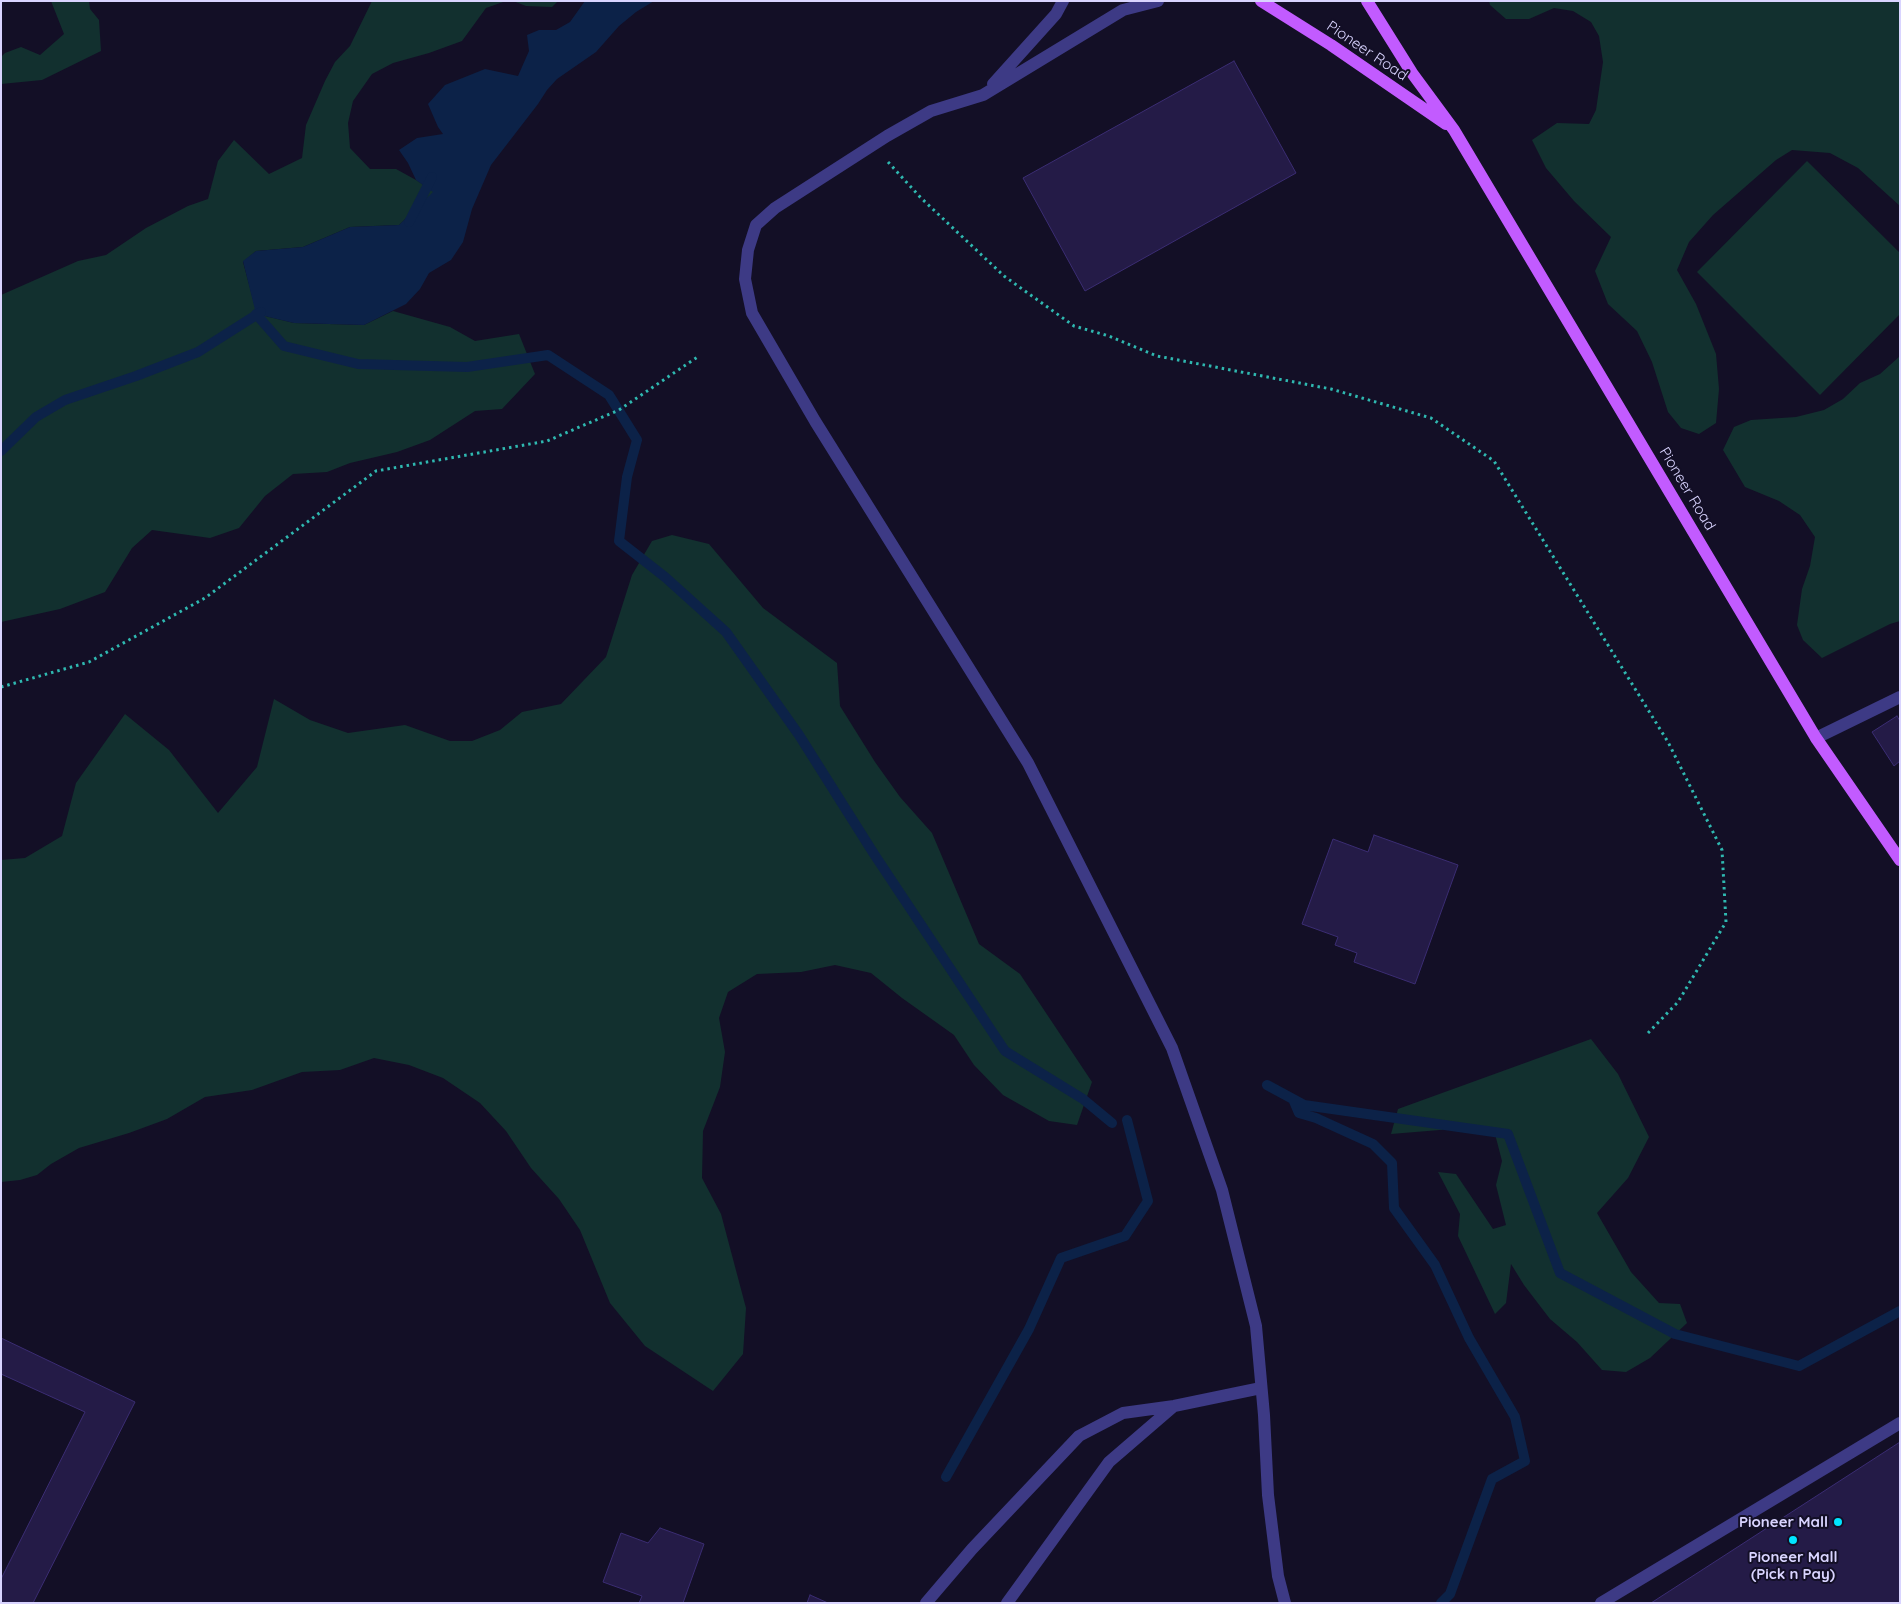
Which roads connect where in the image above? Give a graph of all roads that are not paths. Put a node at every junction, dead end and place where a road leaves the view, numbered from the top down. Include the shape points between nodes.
1 (1063, 1) edge
2 (1158, 1) edge
3 (1261, 1) edge
4 (1366, 1) edge
5 (983, 95) junction
6 (1454, 130) junction
7 (1900, 697) edge
8 (1816, 738) junction
9 (1900, 860) edge
10 (1262, 1388) junction
11 (1174, 1406) junction
12 (1900, 1423) edge
13 (926, 1603) edge
14 (1007, 1603) edge
15 (1285, 1603) edge
16 (1601, 1603) edge

1 - 5 lane via 1056,14
2 - 5 lane via 1123,10
3 - 6 main road, Pioneer Road
4 - 6 main road, Pioneer Road via 1412,73
5 - 10 lane via 931,111 775,208 756,225 748,250 745,279 752,313 1028,763 1172,1048 1222,1190 1256,1326
6 - 8 main road, Pioneer Road
7 - 8 lane
8 - 9 main road, Pioneer Road
10 - 11 lane
10 - 15 lane via 1268,1495 1278,1576
11 - 13 lane via 1123,1414 1079,1436 972,1549
11 - 14 lane via 1109,1462
12 - 16 lane

